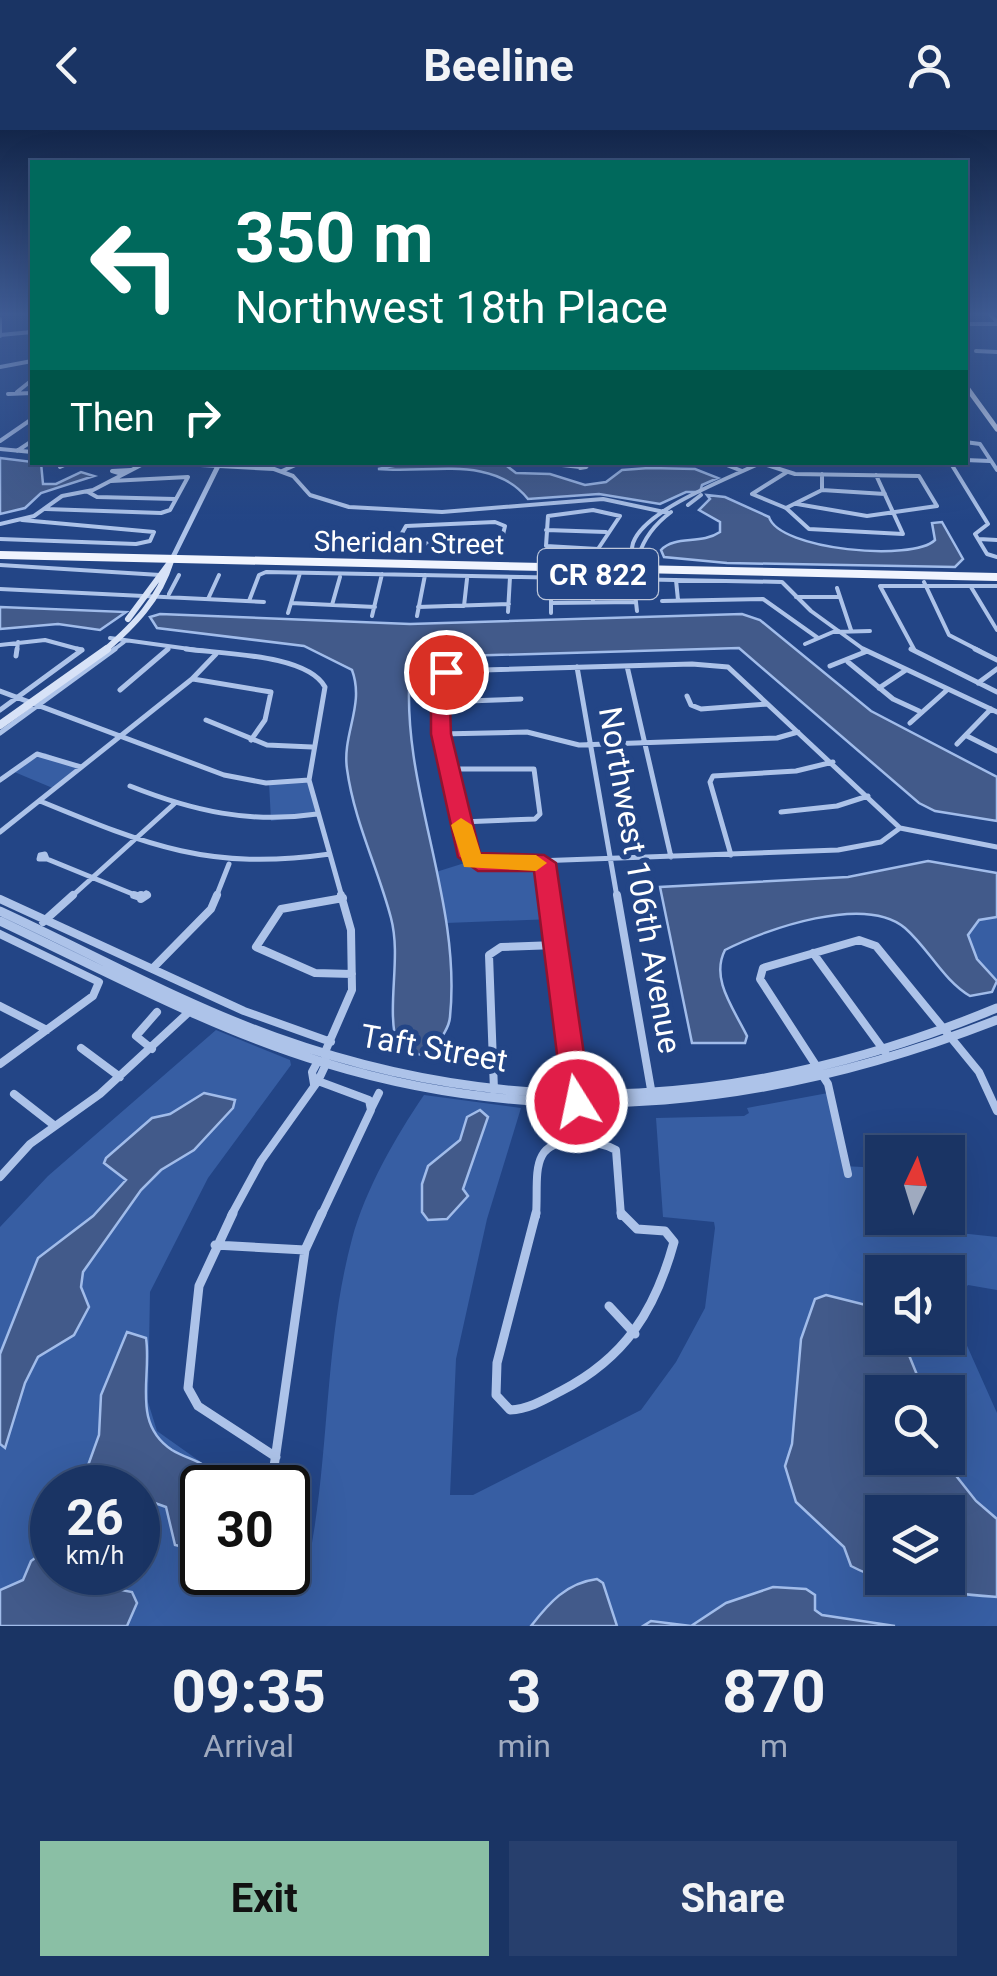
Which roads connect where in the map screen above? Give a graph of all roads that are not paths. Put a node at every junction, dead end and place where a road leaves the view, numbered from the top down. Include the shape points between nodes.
1 (28, 383) edge
2 (969, 383) edge
3 (968, 388) edge
4 (18, 392) junction
5 (30, 393) edge
6 (8, 394) dead end
7 (994, 420) edge
8 (30, 422) edge
9 (997, 430) edge
10 (30, 440) edge
11 (1, 442) edge
12 (968, 442) edge
13 (16, 452) junction
14 (30, 452) edge
15 (968, 460) edge
16 (991, 461) junction
17 (64, 465) edge
18 (141, 465) edge
19 (218, 465) edge
20 (229, 465) edge
21 (298, 465) edge
22 (564, 465) edge
23 (589, 465) edge
24 (727, 465) edge
25 (760, 465) edge
26 (769, 465) edge
27 (952, 465) edge
28 (60, 467) dead end
29 (997, 470) edge
30 (286, 471) junction
31 (745, 472) junction
32 (787, 472) junction
33 (822, 474) junction
34 (876, 475) junction
35 (106, 482) junction
36 (822, 490) junction
37 (88, 492) junction
38 (703, 494) junction
39 (886, 494) junction
40 (592, 498) junction
41 (175, 500) junction
42 (797, 504) junction
43 (482, 508) junction
44 (786, 508) junction
45 (46, 509) junction
46 (593, 510) junction
47 (668, 511) junction
48 (896, 514) junction
49 (22, 520) junction
50 (487, 522) junction
51 (0, 524) edge
52 (546, 530) junction
53 (606, 532) junction
54 (0, 539) edge
55 (978, 539) junction
56 (997, 540) edge
57 (994, 557) edge
58 (0, 560) edge
59 (169, 564) junction
60 (302, 568) junction
61 (633, 570) junction
62 (155, 572) junction
63 (468, 573) junction
64 (382, 574) junction
65 (179, 575) dead end
66 (219, 575) dead end
67 (425, 575) junction
68 (340, 577) dead end
69 (510, 577) junction
70 (551, 578) junction
71 (592, 580) junction
72 (676, 580) junction
73 (717, 580) junction
74 (923, 580) junction
75 (997, 581) edge
76 (758, 583) junction
77 (971, 586) junction
78 (837, 588) dead end
79 (0, 589) edge
80 (169, 594) junction
81 (153, 595) junction
82 (840, 596) junction
83 (180, 597) junction
84 (794, 597) junction
85 (722, 599) junction
86 (208, 600) junction
87 (678, 600) junction
88 (763, 600) junction
89 (662, 601) dead end
90 (249, 602) junction
91 (264, 602) dead end
92 (594, 602) junction
93 (636, 602) junction
94 (551, 603) junction
95 (291, 604) junction
96 (332, 605) junction
97 (464, 606) junction
98 (374, 607) junction
99 (418, 607) junction
100 (983, 609) junction
101 (637, 610) dead end
102 (997, 610) edge
103 (288, 612) dead end
104 (551, 613) dead end
105 (372, 616) dead end
106 (417, 616) dead end
107 (851, 630) junction
108 (997, 630) edge
109 (870, 631) dead end
110 (838, 632) junction
111 (818, 638) junction
112 (117, 639) junction
113 (18, 642) junction
114 (804, 644) dead end
115 (0, 645) edge
116 (168, 648) junction
117 (866, 651) junction
118 (216, 654) junction
119 (16, 656) dead end
120 (997, 660) edge
121 (848, 662) junction
122 (627, 666) junction
123 (830, 666) dead end
124 (577, 668) junction
125 (997, 669) edge
126 (906, 670) junction
127 (192, 679) junction
128 (977, 684) junction
129 (879, 688) junction
130 (120, 690) dead end
131 (947, 690) junction
132 (0, 691) edge
133 (997, 692) edge
134 (687, 696) dead end
135 (520, 700) dead end
136 (28, 701) junction
137 (440, 702) junction
138 (768, 704) junction
139 (0, 710) edge
140 (919, 711) junction
141 (994, 711) edge
142 (206, 720) dead end
143 (0, 721) edge
144 (910, 723) dead end
145 (799, 732) junction
146 (0, 733) edge
147 (441, 734) junction
148 (121, 736) junction
149 (967, 736) junction
150 (251, 740) junction
151 (644, 743) junction
152 (590, 744) junction
153 (957, 744) dead end
154 (312, 747) junction
155 (997, 751) edge
156 (832, 762) junction
157 (82, 768) junction
158 (528, 768) joint
159 (448, 769) junction
160 (0, 780) edge
161 (308, 780) junction
162 (130, 786) dead end
163 (870, 796) junction
164 (40, 801) junction
165 (174, 804) junction
166 (780, 812) dead end
167 (317, 814) junction
168 (461, 822) junction
169 (900, 828) junction
170 (0, 832) edge
171 (135, 840) junction
172 (997, 847) edge
173 (330, 854) junction
174 (731, 855) junction
175 (671, 857) junction
176 (47, 859) dead end
177 (611, 860) junction
178 (544, 863) junction
179 (229, 864) junction
180 (91, 878) junction
181 (140, 896) dead end
182 (343, 898) junction
183 (0, 899) edge
184 (0, 911) edge
185 (45, 919) junction
186 (0, 921) edge
187 (33, 931) junction
188 (0, 934) edge
189 (20, 944) junction
190 (556, 945) junction
191 (813, 953) junction
192 (152, 968) junction
193 (352, 974) junction
194 (198, 1003) junction
195 (0, 1006) edge
196 (997, 1008) edge
197 (189, 1011) junction
198 (156, 1012) dead end
199 (997, 1020) edge
200 (47, 1030) junction
201 (948, 1036) junction
202 (331, 1042) junction
203 (81, 1048) dead end
204 (152, 1049) junction
205 (885, 1052) junction
206 (323, 1059) junction
207 (0, 1064) edge
208 (823, 1074) junction
209 (120, 1077) junction
210 (316, 1083) junction
211 (494, 1091) junction
212 (379, 1093) dead end
213 (14, 1094) dead end
214 (652, 1096) junction
215 (573, 1098) junction
216 (370, 1110) junction
217 (997, 1111) edge
218 (55, 1126) junction
219 (575, 1141) junction
220 (848, 1174) dead end
221 (0, 1177) edge
222 (215, 1245) junction
223 (304, 1250) junction
224 (609, 1306) dead end
225 (635, 1334) junction
226 (276, 1457) junction
227 (274, 1465) edge

1 - 4 street
2 - 7 main road
3 - 7 main road
4 - 5 street
4 - 6 street
7 - 9 main road
8 - 11 street
10 - 13 street
11 - 13 street
12 - 16 street via 978,444
13 - 14 street
15 - 16 street
16 - 29 street
17 - 28 street
18 - 35 street
19 - 59 street
20 - 30 street
21 - 30 street
22 - 23 street
24 - 31 street
25 - 31 street
26 - 32 street
27 - 55 street via 988,524 974,532
30 - 43 street via 314,494 342,503
31 - 38 street
32 - 33 street
32 - 44 street via 752,494
33 - 34 street
33 - 36 street
34 - 39 street
34 - 48 street via 919,476 935,507
35 - 37 street
35 - 41 street via 188,478
36 - 39 street
36 - 42 street
37 - 41 street
37 - 45 street via 62,496
38 - 47 street
38 - 47 street
39 - 48 street
40 - 43 street
40 - 46 street
40 - 47 street
41 - 45 street via 166,512
42 - 44 street
42 - 48 street
43 - 50 street
44 - 48 street via 809,530 903,534
45 - 49 street
46 - 52 street via 548,516
46 - 53 street via 620,517
47 - 61 street via 646,530
49 - 51 street
49 - 54 street via 153,530 146,542
50 - 50 street via 404,526 398,544 500,547 504,524
52 - 53 street
52 - 53 street via 550,548 598,549
55 - 56 street
55 - 57 street
58 - 59 main road, Sheridan Street / CR 822
58 - 62 street, Sheridan Street
59 - 60 main road, Sheridan Street / CR 822
59 - 62 main road
59 - 81 main road
60 - 63 main road, Sheridan Street / CR 822
60 - 64 street
60 - 90 street via 261,573
60 - 95 street
61 - 63 main road, Sheridan Street / CR 822
61 - 63 main road, Sheridan Street / CR 822
61 - 71 street
61 - 72 street
61 - 73 main road, Sheridan Street / CR 822
61 - 74 main road, Sheridan Street / CR 822
61 - 93 street
62 - 81 main road
63 - 97 street
64 - 67 street
64 - 98 street
65 - 80 street
66 - 86 street
67 - 69 street
67 - 99 street
68 - 96 street
69 - 70 street
69 - 97 street via 508,608
70 - 71 street
70 - 94 street
71 - 92 street
72 - 73 street
72 - 87 street
73 - 74 main road, Sheridan Street / CR 822
73 - 76 street
73 - 85 street
74 - 75 main road, Sheridan Street / CR 822
74 - 77 street
74 - 120 street via 954,640
74 - 128 street via 882,584 904,642
75 - 77 street
76 - 84 street via 782,582
76 - 88 street
77 - 100 street
78 - 82 street
79 - 81 street
80 - 81 street
80 - 83 street
81 - 83 street
81 - 112 main road
82 - 84 street
82 - 107 street
83 - 86 street
84 - 110 street
85 - 87 street
85 - 88 street
86 - 90 street
87 - 89 street
88 - 111 street
90 - 91 street
92 - 93 street
92 - 94 street
93 - 101 street
94 - 104 street
95 - 96 street
95 - 103 street
96 - 98 street
97 - 99 street
98 - 105 street
99 - 106 street
100 - 102 street
100 - 108 street
107 - 109 street
107 - 110 street
110 - 111 street
110 - 117 street
111 - 114 street
112 - 116 street
112 - 136 main road
113 - 115 street
113 - 119 street
113 - 136 street via 82,650
116 - 118 street
116 - 130 street
117 - 121 street
117 - 126 street
118 - 127 street
118 - 154 street via 308,668 325,687
121 - 123 street
121 - 129 street
122 - 124 street
122 - 138 street via 728,667
122 - 151 street
124 - 137 street via 446,672 440,676
124 - 152 street, Northwest 106th Avenue
125 - 128 street
126 - 129 street
126 - 131 street
127 - 148 street
127 - 150 street via 271,692 265,720
128 - 133 street
129 - 140 street
131 - 140 street
131 - 141 street
132 - 136 street
134 - 138 street via 702,709
135 - 137 street
136 - 139 street
136 - 143 main road
136 - 146 street
136 - 148 street
137 - 147 street
138 - 145 street
140 - 144 street
141 - 149 street
142 - 150 street
145 - 151 street
145 - 156 street
147 - 152 street via 526,732
147 - 159 street
148 - 157 street
148 - 161 street via 244,780
149 - 153 street
149 - 155 street
150 - 154 street
151 - 152 street
151 - 175 street
152 - 177 street, Northwest 106th Avenue
154 - 161 street
156 - 163 street
156 - 174 street via 796,771 723,774 710,782
157 - 160 street via 37,754
157 - 164 street
158 - 159 street
158 - 168 street via 534,770 540,814 535,819
159 - 168 street
161 - 167 street
162 - 165 street
163 - 166 street
163 - 169 street
164 - 170 street
164 - 171 street
165 - 167 street via 244,821
165 - 171 street
167 - 173 street
168 - 178 street via 469,857 478,864
169 - 172 street
169 - 174 street via 881,842 838,850
171 - 179 street
171 - 180 street
173 - 179 street
173 - 182 street
174 - 175 street
175 - 177 street
176 - 180 street
177 - 178 street
177 - 214 street, Northwest 106th Avenue
178 - 190 street
179 - 192 street via 211,908
180 - 181 street
180 - 185 street
182 - 193 street
182 - 193 street via 281,909 256,947 315,974
183 - 185 street, Taft Street
184 - 187 street, Taft Street
185 - 187 street
185 - 192 street, Taft Street
186 - 187 street, Taft Street
187 - 189 street
187 - 194 street, Taft Street
187 - 197 street, Taft Street
188 - 189 street
189 - 200 street via 98,982 92,996
190 - 211 street via 492,950 489,956
190 - 215 street
191 - 201 street via 868,941
191 - 205 street
191 - 208 street via 758,972
192 - 202 street, Taft Street
193 - 202 street via 348,1004
194 - 197 street
194 - 206 street, Taft Street
195 - 200 street
196 - 201 street, Taft Street
197 - 204 street
197 - 206 street, Taft Street
198 - 204 street via 136,1036
199 - 201 street, Taft Street
200 - 207 street
201 - 205 street, Taft Street
201 - 208 street, Taft Street
201 - 217 street via 979,1072
202 - 206 street
203 - 209 street
204 - 209 street
205 - 208 street, Taft Street
206 - 210 street
206 - 211 street, Taft Street via 428,1087
208 - 214 street, Taft Street
208 - 220 street
209 - 218 street
210 - 216 street via 362,1096
210 - 222 street via 261,1161
211 - 215 street, Taft Street
212 - 216 street
213 - 218 street
214 - 215 street, Taft Street
215 - 219 street
216 - 223 street
218 - 221 street
219 - 225 street via 616,1150 622,1218 673,1238 660,1298
219 - 225 street via 548,1144 541,1153 535,1227 497,1363 500,1402 518,1410 594,1377
222 - 223 street
222 - 226 street via 199,1286 188,1388 198,1406
223 - 226 street
224 - 225 street
226 - 227 street

